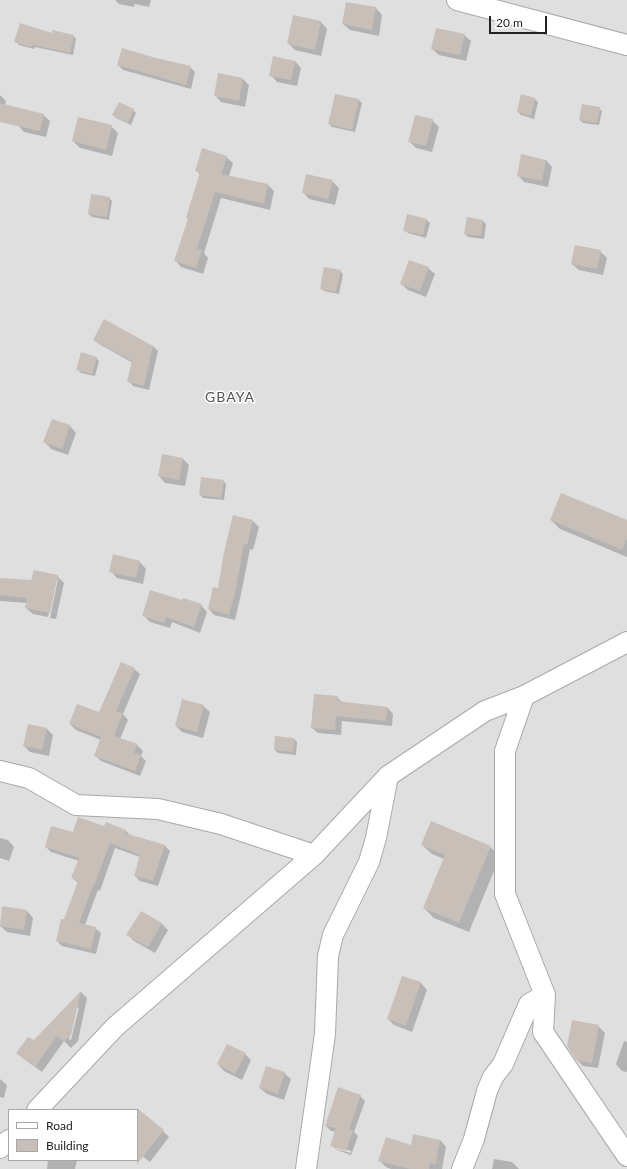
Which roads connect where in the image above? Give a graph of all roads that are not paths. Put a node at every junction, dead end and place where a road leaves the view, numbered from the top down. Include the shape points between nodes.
1 (457, 0) edge
2 (627, 45) edge
3 (627, 642) edge
4 (524, 696) junction
5 (0, 771) edge
6 (388, 776) junction
7 (314, 855) junction
8 (545, 995) junction
9 (38, 1109) edge
10 (627, 1156) edge
11 (306, 1169) edge
12 (462, 1169) edge

1 - 2 street
3 - 4 street
4 - 6 street via 485,711
4 - 8 street via 505,750 505,894
5 - 7 street via 29,778 76,805 158,808 221,824
6 - 7 street
6 - 11 street via 369,862 332,935 328,956 325,1034
7 - 9 street via 115,1027
8 - 10 street via 543,1032
8 - 12 street via 529,1004 503,1064 493,1077

